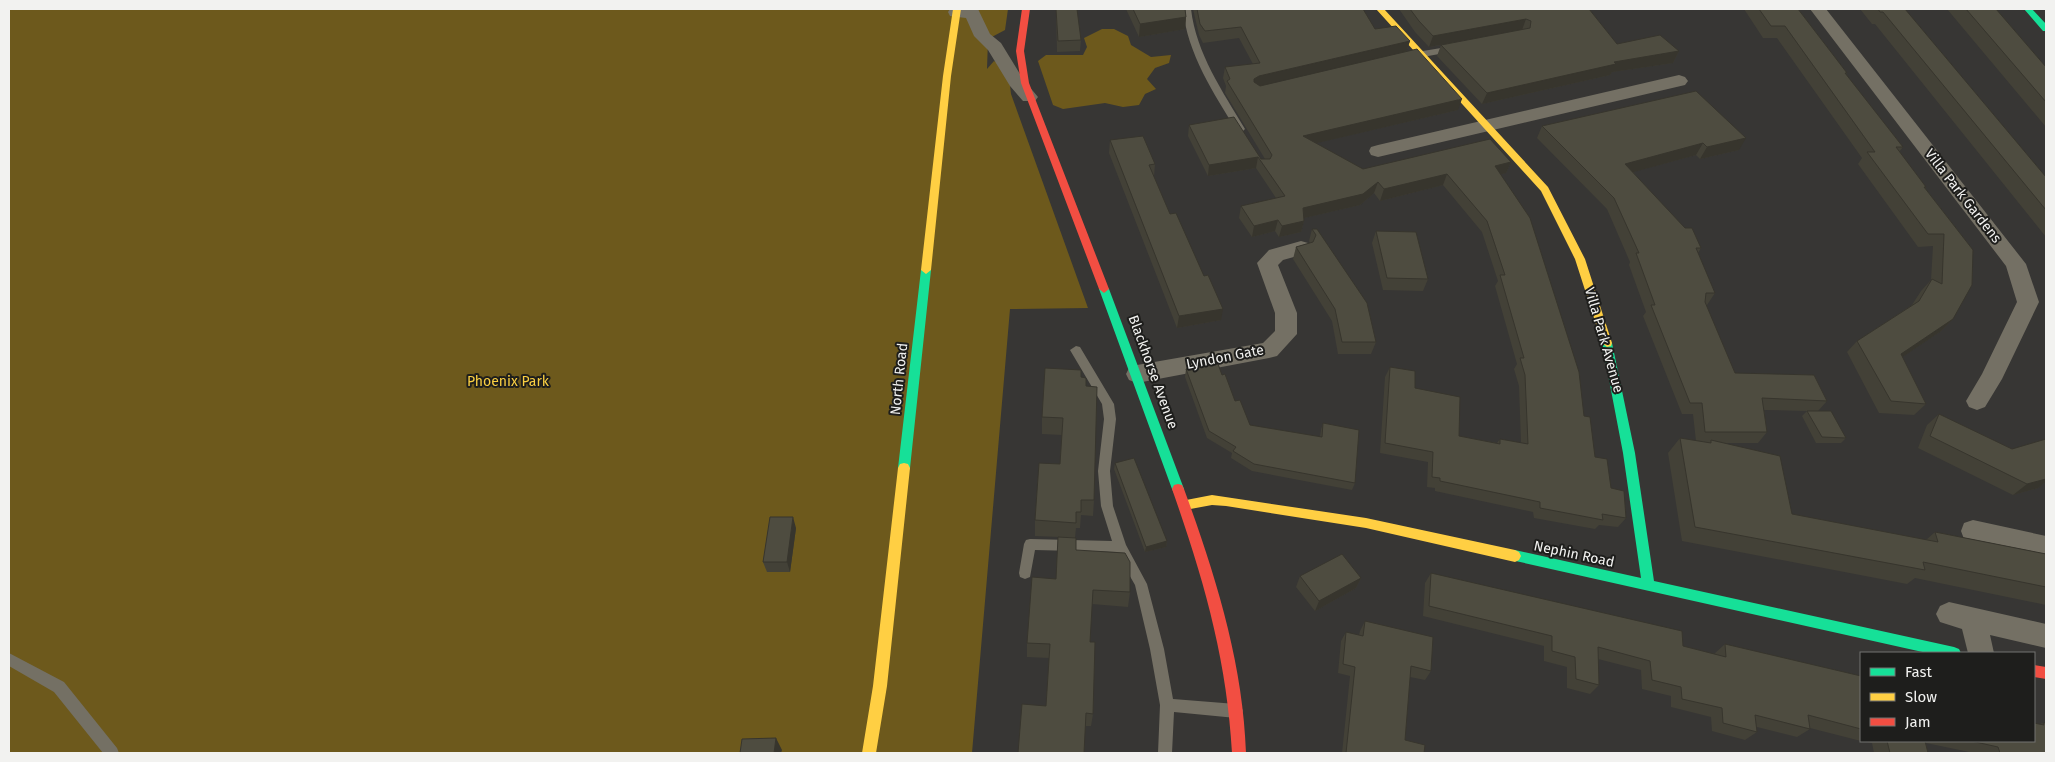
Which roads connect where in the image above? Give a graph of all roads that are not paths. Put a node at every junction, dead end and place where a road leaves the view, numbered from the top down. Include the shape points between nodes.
1 (1026, 9) edge
2 (1187, 9) edge
3 (1380, 9) edge
4 (1818, 9) edge
5 (2028, 9) edge
6 (957, 10) edge
7 (2045, 26) edge
8 (995, 47) junction
9 (1466, 47) edge
10 (1020, 51) junction
11 (1423, 54) junction
12 (1410, 56) edge
13 (1679, 81) dead end
14 (1029, 97) junction
15 (1488, 125) junction
16 (1243, 134) edge
17 (1378, 150) dead end
18 (1301, 248) edge
19 (1076, 350) dead end
20 (1137, 374) junction
21 (1977, 401) dead end
22 (1186, 505) junction
23 (1973, 531) dead end
24 (1120, 547) junction
25 (2046, 547) edge
26 (1025, 573) dead end
27 (1648, 585) junction
28 (2046, 636) edge
29 (1950, 652) edge
30 (1980, 652) edge
31 (9, 659) edge
32 (1167, 705) junction
33 (1238, 711) junction
34 (112, 753) edge
35 (869, 753) edge
36 (1165, 753) edge
37 (1239, 753) edge

1 - 10 street, Blackhorse Avenue
2 - 16 lane via 1186,22 1196,45
3 - 11 street, Villa Park Avenue
4 - 21 street, Villa Park Gardens via 2016,264 2028,302
5 - 7 street
6 - 8 street via 972,14 983,36
6 - 35 street, North Road via 880,686
8 - 10 street
8 - 14 street
9 - 11 lane
10 - 14 street, Blackhorse Avenue
11 - 12 lane
11 - 15 street, Villa Park Avenue
13 - 15 street
14 - 20 street, Blackhorse Avenue
15 - 17 street
15 - 27 street, Villa Park Avenue via 1545,189 1562,216 1580,261 1614,367 1625,419
18 - 20 street, Lyndon Gate via 1276,255 1267,263 1286,313 1286,334 1270,350
19 - 24 lane via 1108,404 1110,419 1104,471 1107,506
20 - 22 street, Blackhorse Avenue
22 - 27 street, Nephin Road via 1212,500 1284,509
22 - 33 street, Blackhorse Avenue via 1226,638
23 - 25 street
24 - 26 lane via 1030,544
24 - 32 lane via 1141,584
27 - 29 street, Nephin Road
28 - 30 street via 1961,617
31 - 34 lane via 58,687
32 - 33 lane
32 - 36 lane
33 - 37 street, Blackhorse Avenue

